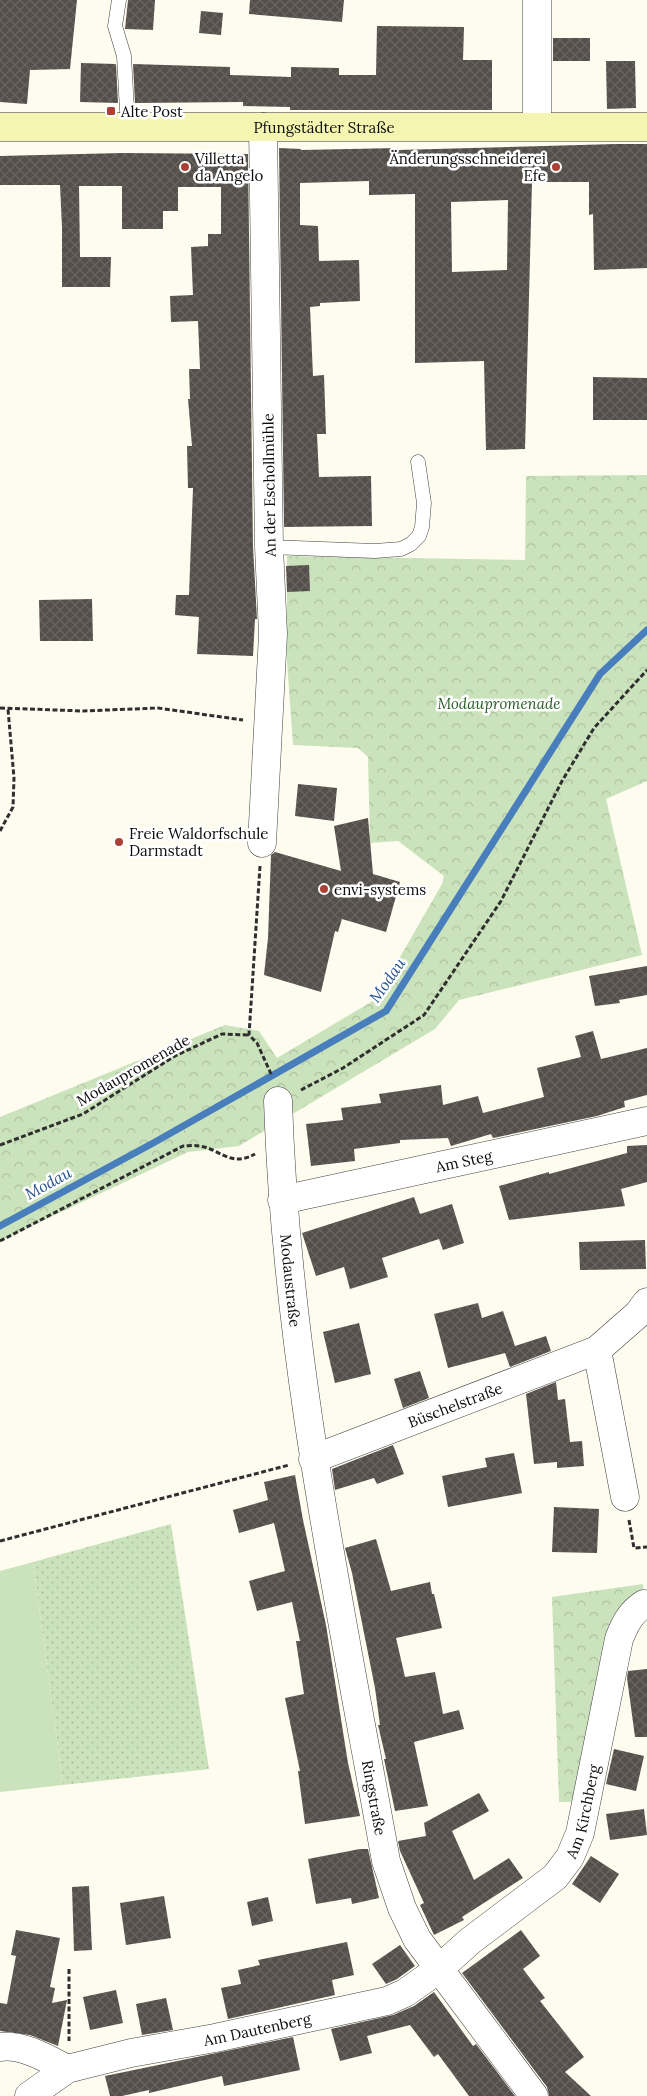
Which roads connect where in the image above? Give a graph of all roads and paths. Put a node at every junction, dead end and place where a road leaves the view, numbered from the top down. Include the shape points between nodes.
1 (119, 0) edge
2 (538, 0) edge
3 (537, 126) junction
4 (0, 127) edge
5 (263, 127) junction
6 (647, 127) edge
7 (128, 128) junction
8 (418, 462) dead end
9 (269, 547) junction
10 (647, 670) edge
11 (0, 708) edge
12 (8, 708) junction
13 (267, 723) junction
14 (0, 831) edge
15 (262, 843) joint
16 (250, 1035) junction
17 (276, 1090) junction
18 (647, 1121) edge
19 (0, 1145) edge
20 (280, 1146) junction
21 (282, 1200) junction
22 (0, 1241) edge
23 (647, 1302) edge
24 (597, 1350) junction
25 (313, 1459) junction
26 (625, 1497) joint
27 (0, 1541) edge
28 (647, 1547) edge
29 (645, 1604) edge
30 (439, 1968) junction
31 (69, 1969) dead end
32 (0, 2047) edge
33 (68, 2069) junction
34 (29, 2096) edge
35 (534, 2096) edge

1 - 7 lane via 115,26 124,56
2 - 3 street
3 - 5 street, Pfungstädter Straße
3 - 6 street, Pfungstädter Straße
4 - 7 street, Pfungstädter Straße
5 - 7 street, Pfungstädter Straße
5 - 9 street, An der Eschollmühle
8 - 9 lane via 424,502 422,527 411,544 401,549 375,551
9 - 13 street, An der Eschollmühle via 273,634
10 - 17 path via 594,728 562,781 501,901 424,1016 343,1068
11 - 12 path
12 - 13 path via 83,711 158,708
12 - 14 path via 13,807
13 - 15 street, An der Eschollmühle
15 - 16 path
16 - 17 path via 263,1056
16 - 19 path, Modaupromenade via 222,1034 175,1056 83,1114
17 - 20 street, Modaustraße
18 - 21 street, Am Steg
20 - 21 street, Modaustraße
20 - 22 path via 265,1148 250,1157 226,1159 200,1146 183,1146
21 - 25 street, Modaustraße
23 - 24 street, Büschelstraße
24 - 25 street, Büschelstraße
24 - 26 street
25 - 27 path
25 - 30 street, Ringstraße via 386,1861 402,1908 418,1939
26 - 28 path via 634,1548
29 - 30 street, Am Kirchberg via 627,1619 619,1639 580,1833 570,1857 555,1877
30 - 33 street, Am Dautenberg via 405,1993 387,2001 131,2053
30 - 35 street, Ringstraße
31 - 33 path
32 - 33 street via 40,2055
33 - 34 street, Am Dautenberg

